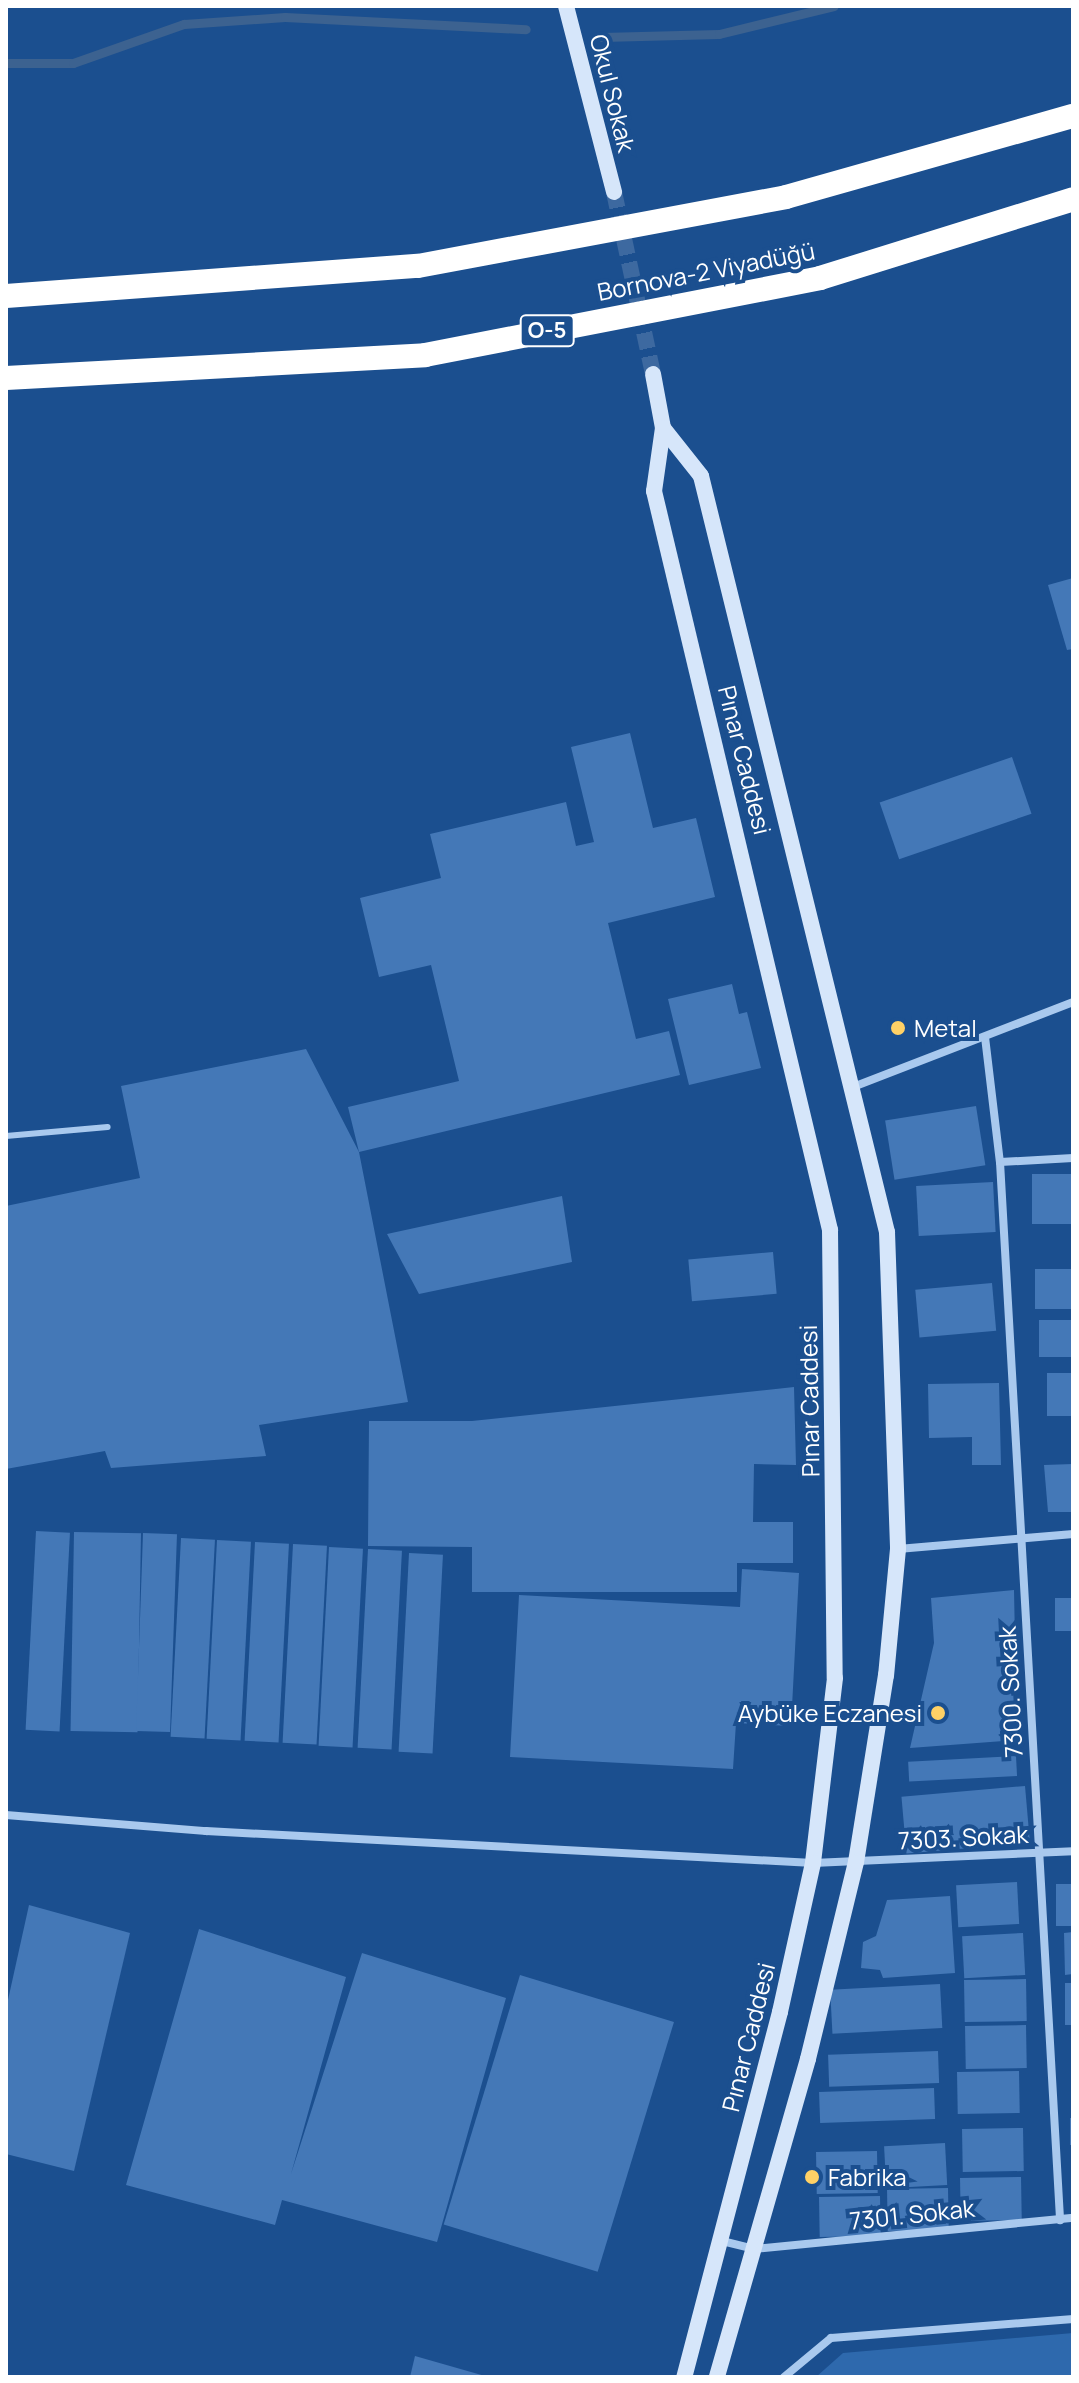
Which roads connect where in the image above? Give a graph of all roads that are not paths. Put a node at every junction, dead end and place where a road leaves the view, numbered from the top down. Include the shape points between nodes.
1 (566, 6) edge
2 (1073, 116) edge
3 (614, 192) tunnel mouth
4 (1073, 199) edge
5 (6, 296) edge
6 (653, 374) tunnel mouth
7 (6, 378) edge
8 (663, 428) junction
9 (1073, 1002) edge
10 (985, 1037) junction
11 (853, 1087) junction
12 (108, 1127) dead end
13 (6, 1136) edge
14 (1073, 1158) edge
15 (1000, 1162) junction
16 (1073, 1534) edge
17 (1022, 1536) junction
18 (898, 1549) junction
19 (6, 1815) edge
20 (1073, 1851) edge
21 (1039, 1853) junction
22 (856, 1862) junction
23 (813, 1863) junction
24 (1073, 2218) edge
25 (1060, 2220) junction
26 (722, 2241) junction
27 (754, 2249) junction
28 (1073, 2319) edge
29 (684, 2377) edge
30 (717, 2377) edge
31 (784, 2377) edge

1 - 3 main road, Okul Sokak
2 - 5 highway, bridge via 786,197 418,266
4 - 7 highway, Bornova-2 Viyadüğü / O-5, bridge via 820,278 425,355
6 - 8 main road, Pınar Caddesi
8 - 11 main road, Pınar Caddesi via 701,476
8 - 23 main road, Pınar Caddesi via 654,491 830,1230 835,1678
9 - 10 street
10 - 11 street
10 - 15 street, 7300. Sokak
11 - 18 main road, Pınar Caddesi via 887,1232
12 - 13 lane
14 - 15 street
15 - 17 street, 7300. Sokak
16 - 17 street
17 - 18 street
17 - 21 street, 7300. Sokak
18 - 22 main road, Pınar Caddesi via 886,1675
19 - 23 street, 7303. Sokak via 206,1831
20 - 21 street, 7303. Sokak
21 - 22 street, 7303. Sokak
21 - 25 street, 7300. Sokak
22 - 23 street, 7303. Sokak
22 - 27 main road, Pınar Caddesi
23 - 26 main road, Pınar Caddesi
24 - 25 street, 7301. Sokak
25 - 27 street, 7301. Sokak
26 - 27 street, 7301. Sokak
26 - 29 main road, Pınar Caddesi
27 - 30 main road, Pınar Caddesi
28 - 31 street via 831,2338

